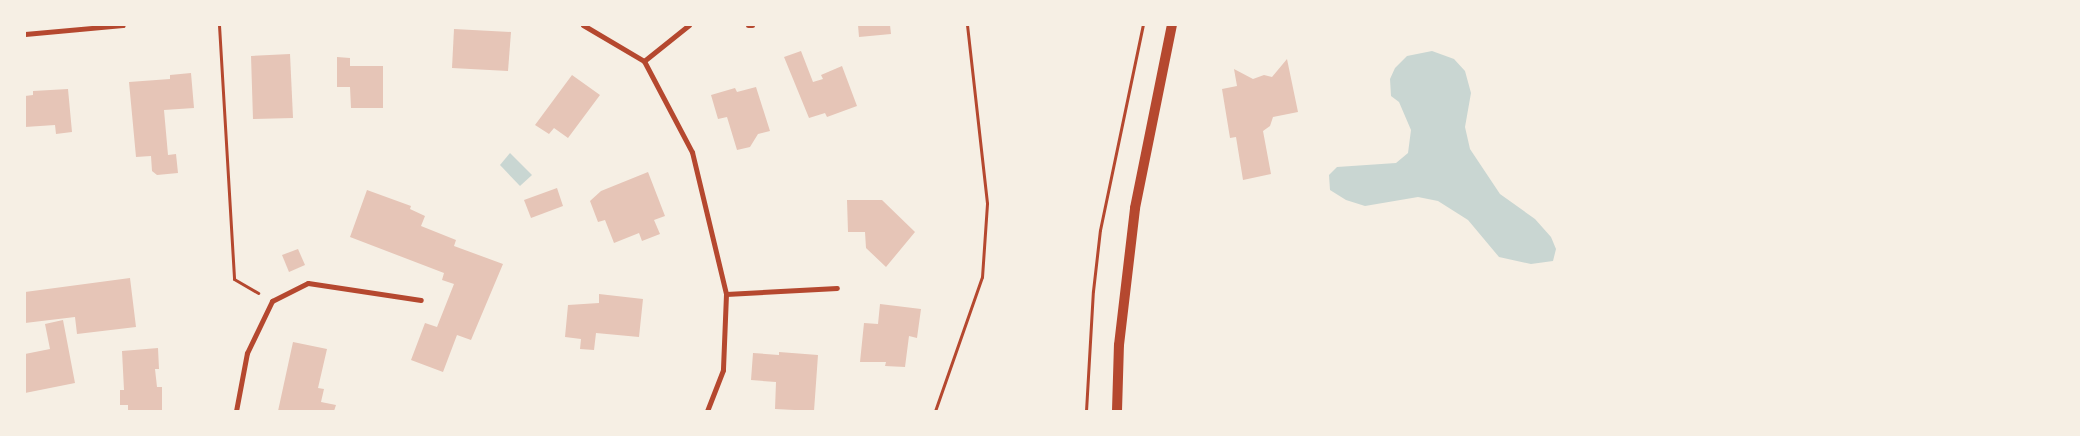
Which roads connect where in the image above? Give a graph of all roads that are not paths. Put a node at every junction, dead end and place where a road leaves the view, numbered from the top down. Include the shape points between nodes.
1 (124, 25) edge
2 (583, 25) edge
3 (689, 25) edge
4 (748, 25) edge
5 (752, 25) edge
6 (1172, 25) edge
7 (25, 34) edge
8 (644, 61) junction
9 (837, 288) dead end
10 (726, 294) junction
11 (422, 300) dead end
12 (236, 411) edge
13 (707, 411) edge
14 (1116, 411) edge

1 - 7 street
2 - 8 street
3 - 8 street
4 - 5 street
6 - 14 main road via 1135,208 1119,344
8 - 10 street via 692,152
9 - 10 street
10 - 13 street via 723,370
11 - 12 street via 308,283 272,301 247,353

